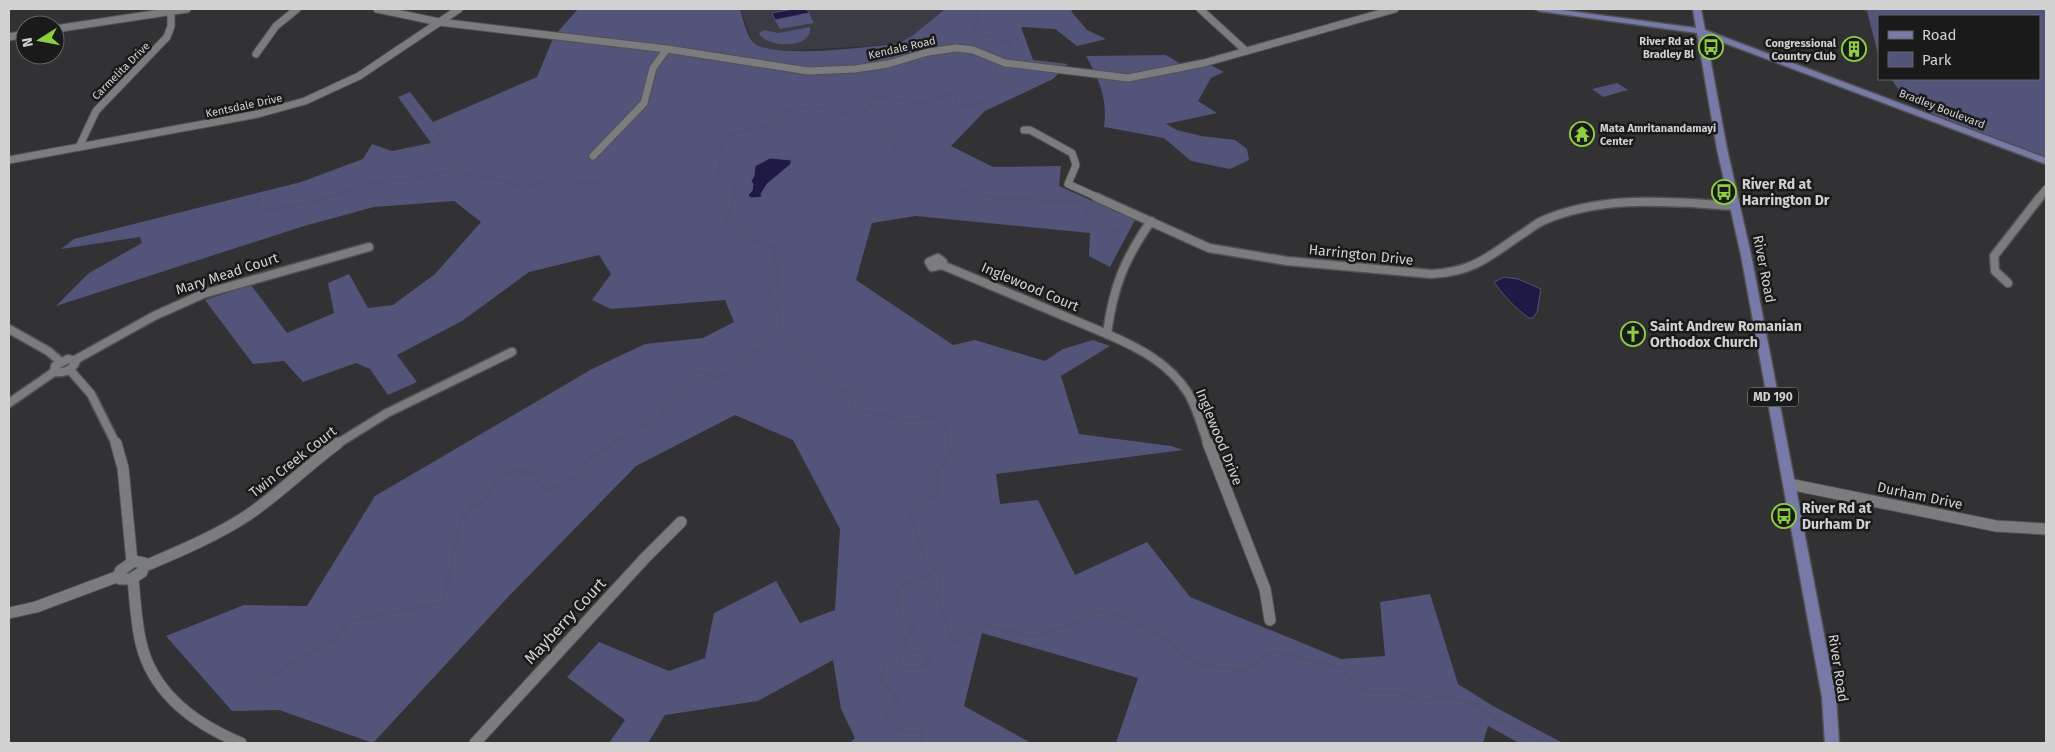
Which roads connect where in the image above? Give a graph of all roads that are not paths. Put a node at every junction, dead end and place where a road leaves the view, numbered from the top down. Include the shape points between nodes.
1 (187, 9) edge
2 (297, 9) edge
3 (377, 9) edge
4 (460, 9) edge
5 (1200, 9) edge
6 (1395, 9) edge
7 (1539, 9) edge
8 (1697, 9) edge
9 (172, 10) edge
10 (439, 22) junction
11 (65, 27) edge
12 (1701, 31) junction
13 (667, 49) junction
14 (1246, 51) junction
15 (256, 54) dead end
16 (1002, 62) joint
17 (1024, 130) dead end
18 (79, 147) junction
19 (593, 156) dead end
20 (9, 160) edge
21 (2046, 161) edge
22 (2046, 189) edge
23 (1736, 206) junction
24 (1151, 221) junction
25 (369, 247) dead end
26 (942, 266) dead end
27 (2008, 284) dead end
28 (9, 328) edge
29 (1107, 334) junction
30 (512, 352) dead end
31 (75, 360) junction
32 (61, 362) junction
33 (70, 370) junction
34 (54, 372) junction
35 (9, 403) edge
36 (1789, 484) junction
37 (681, 522) dead end
38 (2046, 529) edge
39 (132, 562) junction
40 (144, 566) junction
41 (119, 576) junction
42 (133, 578) junction
43 (9, 612) edge
44 (1270, 620) dead end
45 (241, 743) edge
46 (475, 743) edge
47 (1832, 743) edge

1 - 9 street
2 - 15 street via 276,26
3 - 10 street, Kendale Road
4 - 10 street, Kentsdale Drive
5 - 14 street
6 - 14 street, Kendale Road
7 - 12 main road, Bradley Boulevard
8 - 12 main road, River Road / MD 190
9 - 11 street
9 - 18 street, Carmelita Drive via 172,26 167,37 96,111
10 - 13 street, Kendale Road
10 - 18 street, Kentsdale Drive via 359,76 305,101 258,114
12 - 21 main road, Bradley Boulevard
12 - 23 main road, River Road / MD 190 via 1722,149
13 - 16 street, Kendale Road via 808,71 888,64 946,48 973,50
13 - 19 street via 653,68 644,103
14 - 16 street, Kendale Road via 1128,78
17 - 24 street, Harrington Drive via 1072,153 1076,165 1068,184
18 - 20 street, Kentsdale Drive
22 - 27 street via 1994,256 1996,271
23 - 24 street, Harrington Drive via 1644,200 1585,206 1540,222 1477,265 1453,273 1431,274 1287,261 1209,248
23 - 36 main road, River Road / MD 190
24 - 29 street via 1125,259 1115,283
25 - 31 street, Mary Mead Court via 202,294 154,316
26 - 29 street, Inglewood Court
28 - 32 street
29 - 44 street, Inglewood Drive via 1153,355 1177,377 1189,396 1265,588
30 - 40 street, Twin Creek Court via 350,435 262,505 224,530
31 - 32 street
31 - 33 street
32 - 34 street
33 - 34 street
33 - 39 street via 91,394 116,443 123,468
34 - 35 street
36 - 38 street, Durham Drive via 1996,526
36 - 47 main road, River Road / MD 190 via 1829,697
37 - 46 street, Mayberry Court
39 - 40 street via 141,562
39 - 41 street via 122,568
40 - 42 street via 142,572
41 - 42 street via 123,580
41 - 43 street via 36,607
42 - 45 street via 140,636 147,663 168,696 203,726

